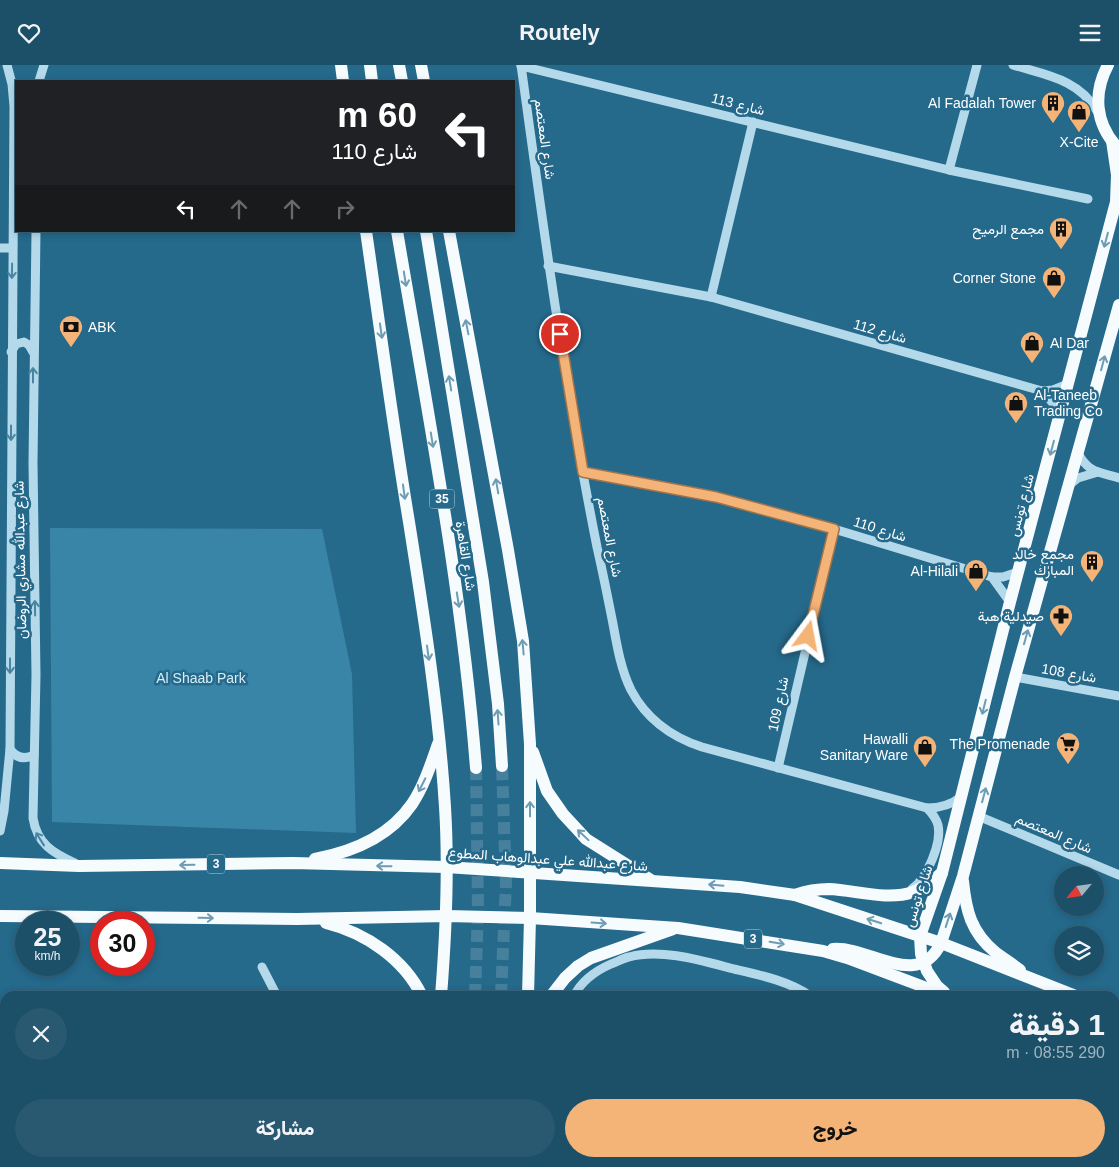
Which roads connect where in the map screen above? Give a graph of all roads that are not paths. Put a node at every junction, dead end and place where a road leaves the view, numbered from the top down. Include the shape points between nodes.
1 (7, 65) edge
2 (44, 65) edge
3 (370, 65) edge
4 (400, 65) edge
5 (421, 65) edge
6 (521, 65) edge
7 (977, 65) edge
8 (1013, 65) edge
9 (1108, 65) edge
10 (39, 80) edge
11 (372, 80) edge
12 (402, 80) edge
13 (424, 80) edge
14 (15, 104) edge
15 (1099, 113) junction
16 (753, 122) junction
17 (1115, 145) edge
18 (949, 170) junction
19 (1088, 199) dead end
20 (1115, 218) edge
21 (36, 232) edge
22 (366, 232) edge
23 (397, 232) edge
24 (426, 232) edge
25 (449, 232) edge
26 (0, 248) edge
27 (12, 248) junction
28 (548, 267) junction
29 (711, 297) junction
30 (1119, 305) edge
31 (11, 352) junction
32 (33, 352) junction
33 (1068, 384) junction
34 (1042, 391) junction
35 (1060, 417) junction
36 (1078, 453) junction
37 (583, 472) junction
38 (1098, 472) junction
39 (1119, 478) edge
40 (1068, 486) junction
41 (0, 508) edge
42 (11, 509) junction
43 (834, 529) junction
44 (1018, 572) junction
45 (992, 577) junction
46 (1010, 602) junction
47 (998, 649) junction
48 (1014, 677) junction
49 (1011, 691) junction
50 (1119, 696) edge
51 (440, 740) junction
52 (530, 744) junction
53 (10, 749) junction
54 (34, 755) junction
55 (502, 765) tunnel mouth
56 (778, 767) junction
57 (476, 768) tunnel mouth
58 (962, 796) junction
59 (927, 808) junction
60 (2, 811) edge
61 (978, 816) junction
62 (0, 831) edge
63 (0, 863) edge
64 (293, 863) junction
65 (79, 866) junction
66 (446, 867) junction
67 (530, 872) junction
68 (942, 873) junction
69 (963, 875) junction
70 (1119, 875) edge
71 (653, 881) junction
72 (795, 895) junction
73 (901, 895) junction
74 (0, 916) edge
75 (447, 916) junction
76 (530, 918) junction
77 (297, 919) junction
78 (678, 927) junction
79 (920, 936) junction
80 (941, 943) junction
81 (823, 951) junction
82 (923, 963) junction
83 (262, 967) dead end
84 (1030, 979) junction
85 (274, 991) edge
86 (419, 991) edge
87 (441, 991) edge
88 (528, 991) edge
89 (555, 991) edge
90 (577, 991) edge
91 (803, 991) edge
92 (936, 991) edge
93 (944, 991) edge
94 (1062, 991) edge

1 - 14 street, شارع عبدالله مشاري الروضان
2 - 10 street
3 - 11 main road
4 - 12 main road
5 - 13 main road
6 - 16 street, شارع 113
6 - 28 street, شارع المعتصم
7 - 18 street
8 - 15 street via 1072,84 1087,96
9 - 15 main road via 1099,88
14 - 27 street, شارع عبدالله مشاري الروضان
15 - 17 main road, شارع تونس
16 - 18 street, شارع 113
16 - 29 street
17 - 20 main road, شارع تونس
18 - 19 street, شارع 113
20 -> 33 main road, شارع تونس
21 - 32 street, شارع عبدالله مشاري الروضان
22 -> 51 main road
23 -> 57 main road, شارع القاهرة / 35 via 459,607 472,705
55 -> 24 main road, شارع القاهرة / 35 via 483,582
52 -> 25 main road via 522,631
26 - 27 street
27 -> 31 street, شارع عبدالله مشاري الروضان
28 - 29 street, شارع 112
28 - 37 street, شارع المعتصم
29 - 34 street, شارع 112
36 -> 30 main road
31 - 32 street via 16,344 24,342
31 -> 42 street, شارع عبدالله مشاري الروضان
54 -> 32 street, شارع عبدالله مشاري الروضان
33 - 34 street
33 - 35 main road, شارع تونس
34 - 35 street
35 -> 44 main road, شارع تونس
36 - 38 street via 1087,467
36 - 40 main road
37 - 43 street, شارع 110 via 716,497
37 - 56 street, شارع المعتصم via 618,649 625,676 642,708 663,729 689,743
38 - 39 street
38 - 40 street via 1078,478
48 -> 40 main road
41 - 42 street
42 -> 53 street, شارع عبدالله مشاري الروضان
43 - 45 street, شارع 110
43 - 56 street, شارع 109
44 - 45 street, شارع 110
44 - 46 main road, شارع تونس
45 - 46 street
46 - 47 main road, شارع تونس
47 - 49 main road via 996,687 1000,693
47 -> 58 main road, شارع تونس
48 - 49 main road
48 - 50 street, شارع 108
61 -> 49 main road
51 -> 64 main road via 416,797 395,823 351,850
51 - 66 main road
67 -> 52 main road
71 -> 52 main road via 586,839 569,821 547,791
53 - 54 street via 20,758
53 - 60 street, شارع عبدالله مشاري الروضان
65 -> 54 street, شارع عبدالله مشاري الروضان via 52,853 37,834 33,818
56 - 59 street, شارع المعتصم
58 - 59 street, شارع المعتصم via 949,805
58 - 68 main road, شارع تونس
59 - 73 street via 936,820 938,830 930,864 922,880
60 - 62 street, شارع عبدالله مشاري الروضان
61 - 69 main road
61 - 70 street, شارع المعتصم
63 - 65 main road, شارع عبدالله علي عبدالوهاب المطوع / 3
64 -> 65 main road, شارع عبدالله علي عبدالوهاب المطوع / 3
66 -> 64 main road, شارع عبدالله علي عبدالوهاب المطوع / 3
66 - 67 main road, شارع عبدالله علي عبدالوهاب المطوع / 3
66 - 75 main road
67 - 71 main road, شارع عبدالله علي عبدالوهاب المطوع / 3
67 - 76 main road
68 - 73 main road via 922,887
68 - 79 main road, شارع تونس
80 -> 69 main road
69 - 84 main road via 967,912 983,941
72 -> 71 main road, شارع عبدالله علي عبدالوهاب المطوع / 3
72 - 73 main road via 829,889
79 -> 72 main road, شارع عبدالله علي عبدالوهاب المطوع / 3
74 -> 77 main road, 3
75 - 76 main road, 3
75 - 77 main road, 3
75 - 87 main road
76 -> 78 main road, 3
76 - 88 main road
77 - 86 main road via 339,926 359,934 394,959
78 -> 81 main road, 3
78 - 89 main road via 592,958 578,966
79 - 80 main road, شارع عبدالله علي عبدالوهاب المطوع / 3
79 - 82 main road, شارع تونس
80 - 82 main road
80 - 84 main road, شارع عبدالله علي عبدالوهاب المطوع / 3
81 - 82 main road via 850,950 898,965
81 - 92 main road, 3
82 - 93 main road, شارع تونس via 931,979
83 - 85 street
84 - 94 main road, شارع عبدالله علي عبدالوهاب المطوع / 3
90 - 91 street via 590,976 604,967 629,957 655,954 694,958 764,976

